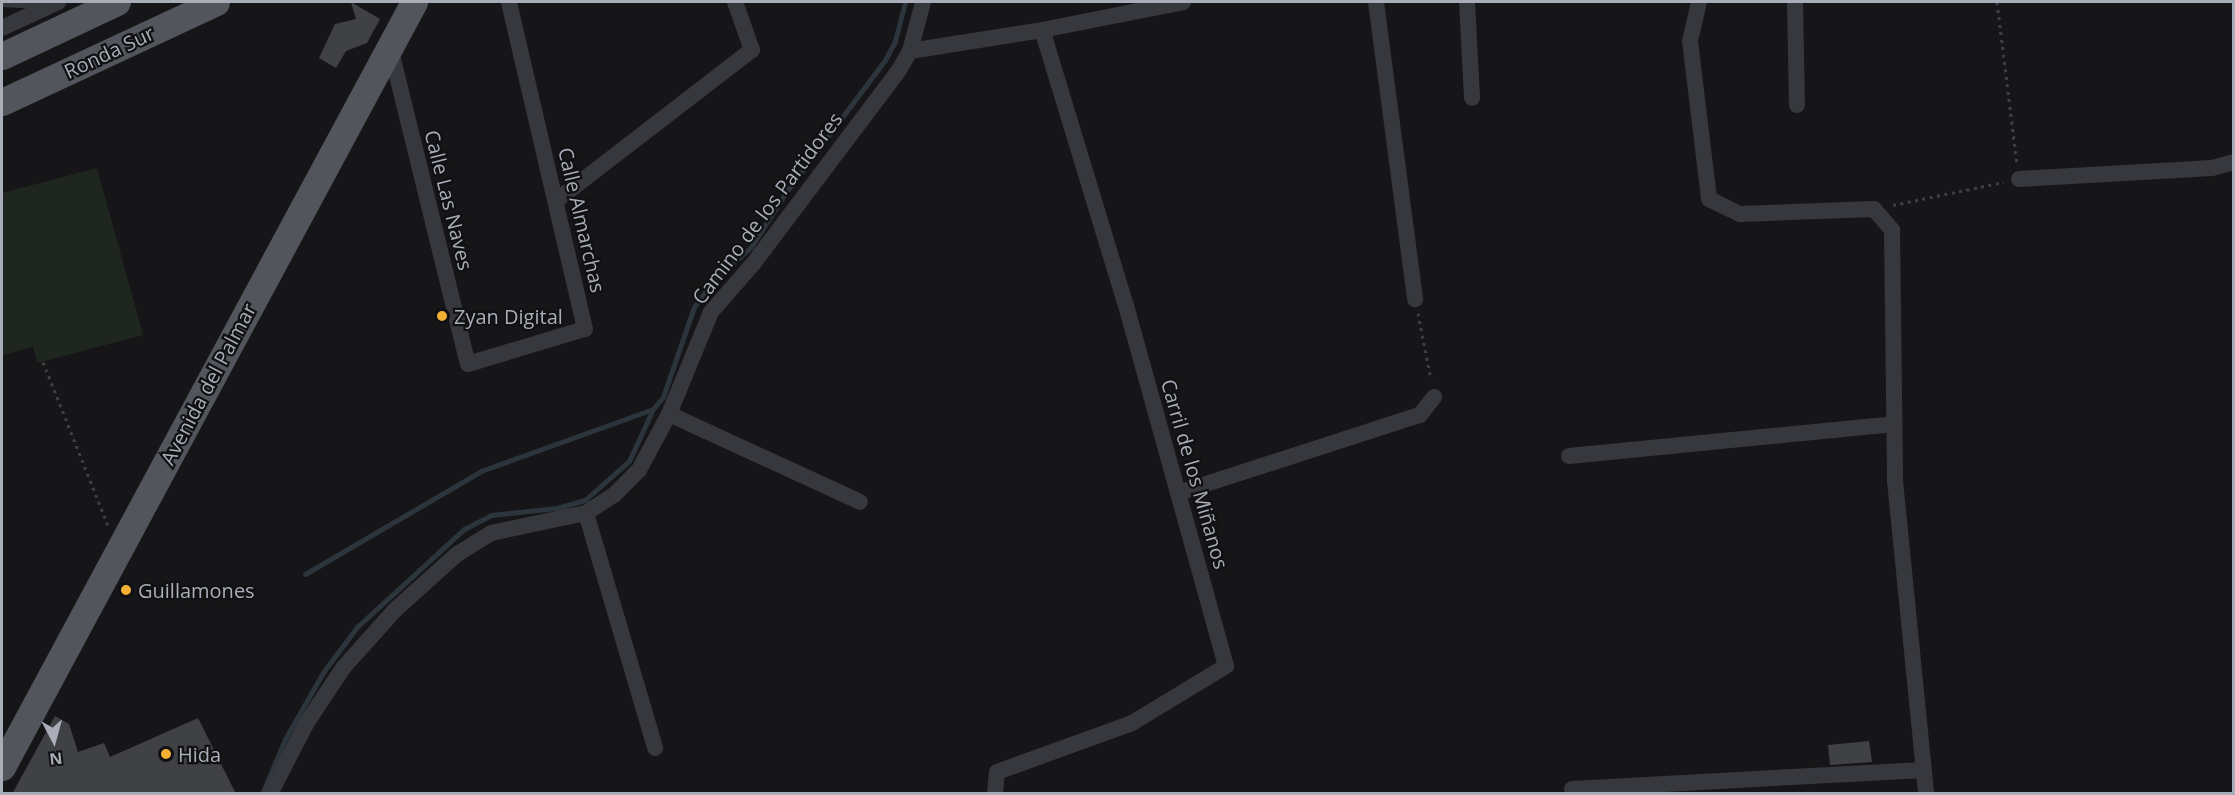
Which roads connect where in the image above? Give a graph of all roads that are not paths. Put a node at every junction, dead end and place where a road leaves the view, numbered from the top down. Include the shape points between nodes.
1 (117, 2) edge
2 (216, 2) edge
3 (509, 2) edge
4 (735, 2) edge
5 (923, 2) edge
6 (1183, 2) edge
7 (1376, 2) edge
8 (1467, 2) edge
9 (1699, 2) edge
10 (1795, 2) edge
11 (2, 3) edge
12 (53, 4) edge
13 (408, 6) edge
14 (2, 28) edge
15 (1041, 30) junction
16 (390, 47) junction
17 (910, 51) junction
18 (2, 56) edge
19 (1472, 98) dead end
20 (2, 102) edge
21 (1797, 105) dead end
22 (2234, 162) edge
23 (2019, 179) road end
24 (557, 200) junction
25 (1415, 299) road end
26 (468, 364) joint
27 (1434, 397) road end
28 (669, 414) junction
29 (1894, 424) junction
30 (1569, 456) dead end
31 (1178, 493) junction
32 (860, 502) dead end
33 (586, 513) junction
34 (655, 748) dead end
35 (2, 766) edge
36 (1923, 770) junction
37 (1572, 789) dead end
38 (270, 794) edge
39 (995, 794) edge
40 (1926, 794) edge

1 - 18 main road
2 - 20 main road, Ronda Sur
3 - 24 street, Calle Almarchas
4 - 24 street via 752,50
5 - 17 street, Camino de los Partidores
6 - 15 street
7 - 25 street
8 - 19 street
9 - 29 street via 1690,41 1709,199 1740,214 1874,209 1893,230
10 - 21 street
11 - 12 lane
12 - 14 street
13 - 16 main road, Avenida del Palmar
15 - 17 street
15 - 31 street, Carril de los Miñanos via 1118,277
16 - 26 street, Calle Las Naves
16 - 35 main road, Avenida del Palmar
17 - 28 street, Camino de los Partidores via 753,264 711,312
22 - 23 street via 2212,168
24 - 26 street, Calle Almarchas via 585,330
27 - 31 street via 1420,415
28 - 32 street
28 - 33 street, Camino de los Partidores via 639,470 615,494
29 - 30 street
29 - 36 street via 1895,481
31 - 39 street, Carril de los Miñanos via 1226,666 1132,723 997,772
33 - 34 street
33 - 38 street, Camino de los Partidores via 491,533 456,555 395,610 343,668 306,724
36 - 37 street
36 - 40 street

